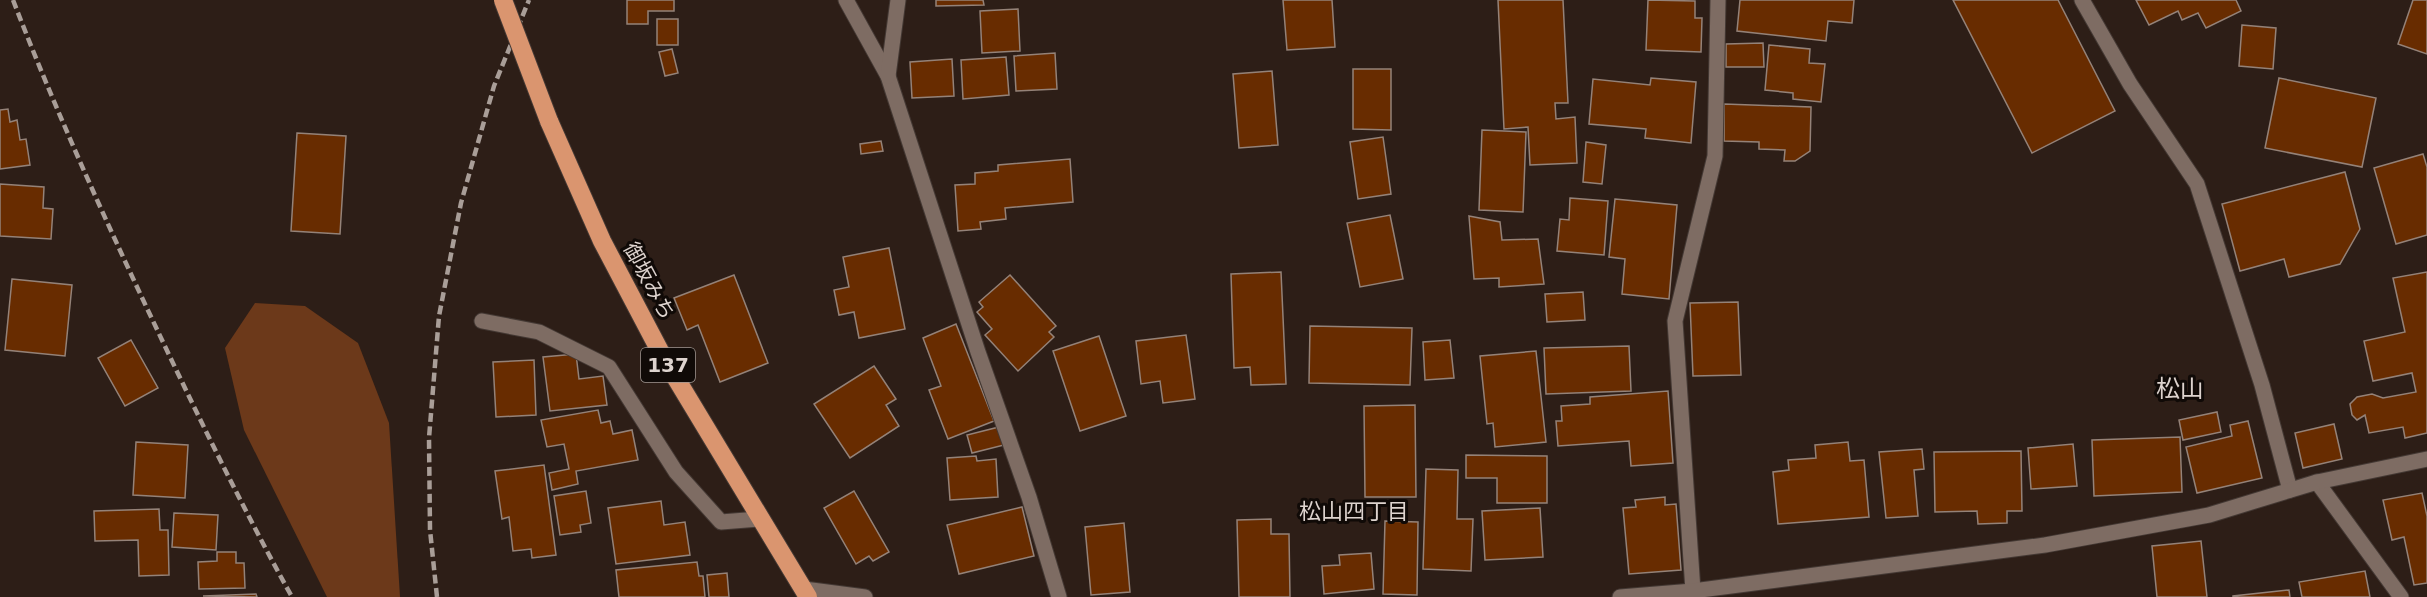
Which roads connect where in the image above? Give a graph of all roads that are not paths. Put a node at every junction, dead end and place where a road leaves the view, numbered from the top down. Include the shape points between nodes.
1 (503, 0) edge
2 (846, 0) edge
3 (898, 0) edge
4 (1718, 0) edge
5 (2082, 0) edge
6 (888, 76) junction
7 (482, 321) dead end
8 (2427, 459) edge
9 (2317, 482) junction
10 (2290, 490) junction
11 (759, 519) junction
12 (1693, 591) junction
13 (806, 593) edge
14 (865, 597) edge
15 (1059, 597) edge
16 (1620, 597) edge
17 (2401, 597) edge

1 - 11 highway, 御坂みち / 137, bridge via 549,121 602,241 662,355
2 - 6 street
3 - 6 street
4 - 12 street via 1715,156 1675,321
5 - 10 street via 2130,84 2197,184 2262,385
6 - 15 street
7 - 11 street via 539,332 609,368 676,472 721,522
8 - 9 street
9 - 10 street
9 - 17 street
10 - 12 street via 2209,515 2045,545
11 - 13 highway, 御坂みち / 137
12 - 16 street
13 - 14 street

